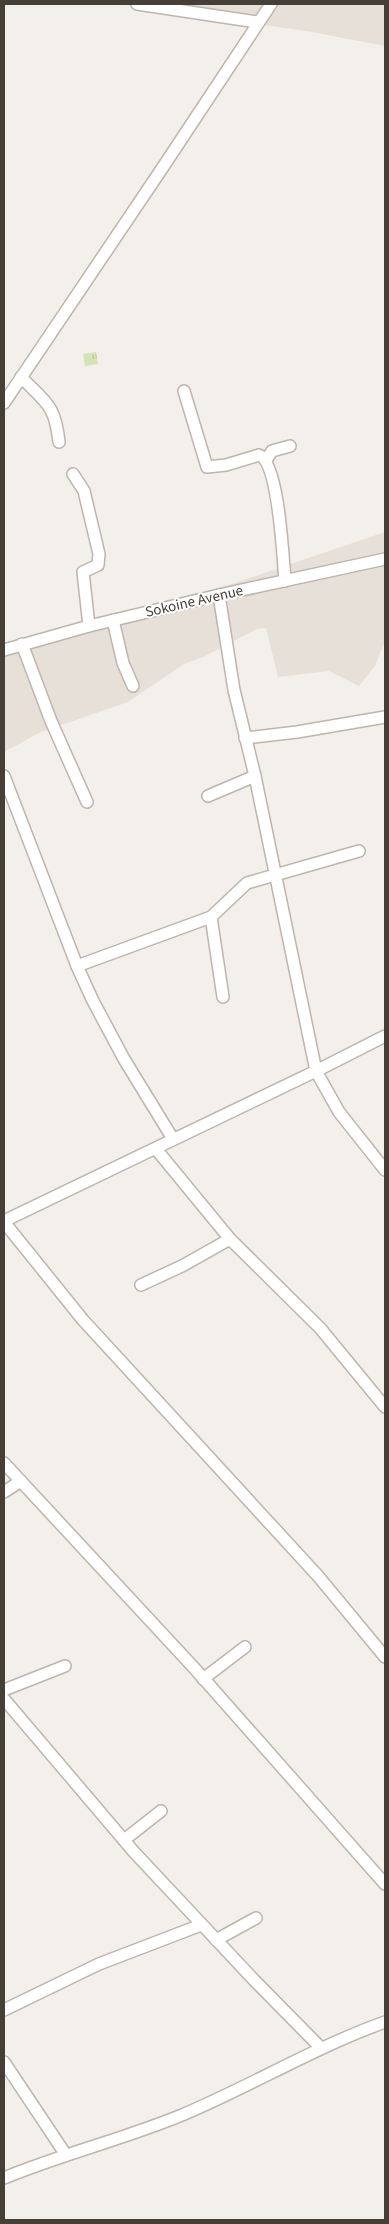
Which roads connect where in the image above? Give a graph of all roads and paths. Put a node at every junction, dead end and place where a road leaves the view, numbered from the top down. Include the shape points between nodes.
1 (137, 4) edge
2 (270, 4) edge
3 (257, 22) junction
4 (21, 377) junction
5 (184, 390) dead end
6 (4, 403) edge
7 (59, 442) dead end
8 (290, 446) dead end
9 (266, 460) junction
10 (73, 474) dead end
11 (385, 559) edge
12 (285, 582) junction
13 (219, 594) junction
14 (113, 620) junction
15 (89, 626) junction
16 (22, 644) junction
17 (4, 650) edge
18 (133, 686) dead end
19 (385, 717) edge
20 (245, 738) junction
21 (4, 776) edge
22 (256, 776) junction
23 (208, 796) dead end
24 (87, 802) dead end
25 (359, 852) dead end
26 (274, 875) junction
27 (212, 917) junction
28 (76, 966) junction
29 (223, 997) dead end
30 (385, 1036) edge
31 (316, 1071) junction
32 (173, 1139) junction
33 (156, 1149) junction
34 (385, 1170) edge
35 (4, 1222) edge
36 (230, 1239) junction
37 (141, 1285) dead end
38 (385, 1407) edge
39 (4, 1463) edge
40 (21, 1482) junction
41 (4, 1492) edge
42 (246, 1647) dead end
43 (385, 1657) edge
44 (65, 1666) dead end
45 (203, 1679) junction
46 (4, 1690) edge
47 (4, 1699) edge
48 (161, 1811) dead end
49 (124, 1840) junction
50 (385, 1884) edge
51 (256, 1918) dead end
52 (201, 1925) junction
53 (216, 1940) junction
54 (4, 2010) edge
55 (385, 2022) edge
56 (320, 2048) junction
57 (4, 2062) edge
58 (66, 2155) junction
59 (4, 2178) edge

1 - 3 street
2 - 3 street
3 - 4 street via 177,147
4 - 6 street
4 - 7 street via 51,408 57,422
5 - 9 street via 207,467 226,465 259,454
8 - 9 street via 272,451
9 - 12 street via 278,508
10 - 15 street via 84,491 99,554 98,565 83,572
11 - 12 street, Sokoine Avenue
12 - 13 street, Sokoine Avenue
13 - 14 street, Sokoine Avenue
13 - 20 street
14 - 15 street, Sokoine Avenue
14 - 18 street via 123,663
15 - 16 street, Sokoine Avenue
16 - 17 street, Sokoine Avenue
16 - 24 street
19 - 20 street
20 - 22 street
21 - 28 street
22 - 23 street
22 - 26 street
25 - 26 street
26 - 27 street via 247,883
26 - 31 street
27 - 28 street
27 - 29 street
28 - 32 street via 101,1018
30 - 31 street
31 - 32 street
31 - 34 street via 339,1112
32 - 33 street
33 - 35 street
33 - 36 street
35 - 43 street via 83,1320 318,1576
36 - 37 street
36 - 38 street via 320,1328
39 - 40 street
40 - 41 street
40 - 45 street
42 - 45 street
44 - 46 street
45 - 50 street
47 - 49 street
48 - 49 street
49 - 52 street
51 - 53 street
52 - 53 street
52 - 54 street via 100,1964
53 - 56 street
55 - 56 street
56 - 58 street via 205,2105
57 - 58 street
58 - 59 street

